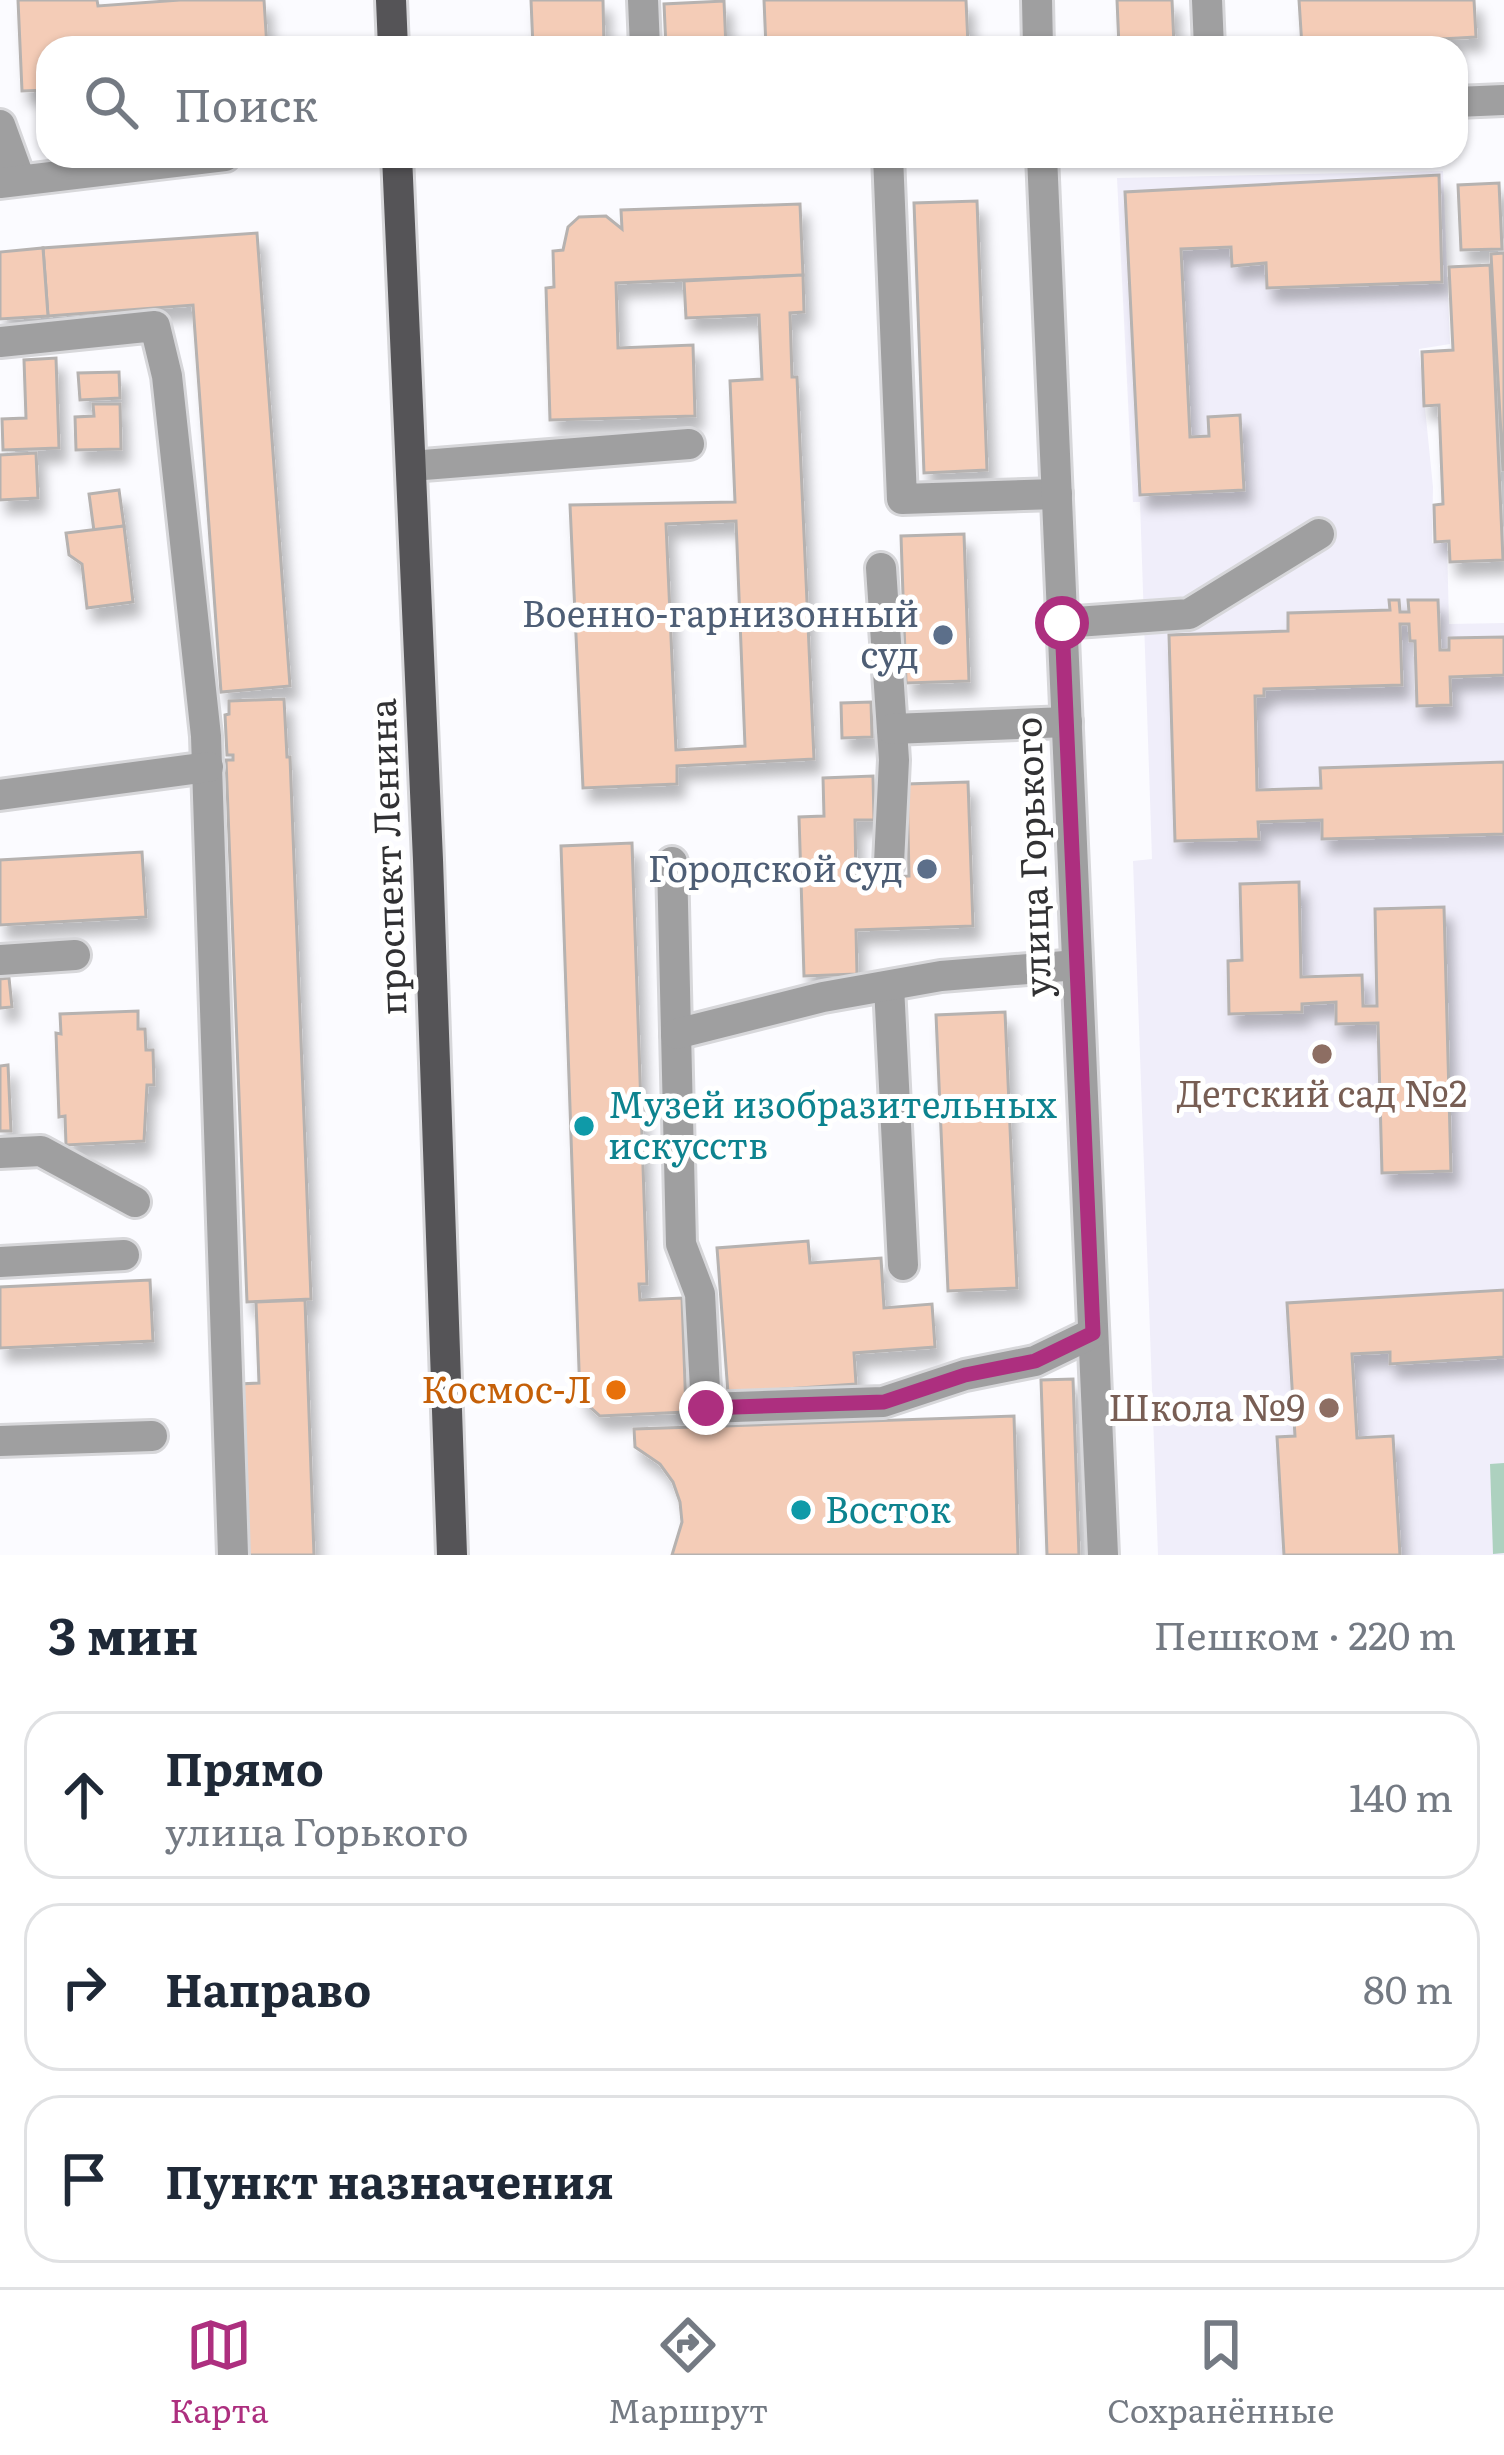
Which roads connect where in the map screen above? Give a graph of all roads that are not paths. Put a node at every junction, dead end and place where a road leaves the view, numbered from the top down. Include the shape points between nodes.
1 (391, 0) edge
2 (643, 0) edge
3 (1037, 0) edge
4 (1207, 0) edge
5 (392, 36) edge
6 (644, 36) edge
7 (1038, 36) edge
8 (1208, 36) edge
9 (1504, 100) edge
10 (1468, 102) edge
11 (0, 125) edge
12 (126, 168) edge
13 (398, 168) edge
14 (888, 168) edge
15 (1043, 168) edge
16 (10, 182) edge
17 (0, 342) edge
18 (688, 444) dead end
19 (411, 466) junction
20 (1057, 494) junction
21 (1319, 534) dead end
22 (881, 568) dead end
23 (1062, 623) junction
24 (1066, 722) junction
25 (892, 729) junction
26 (208, 766) junction
27 (0, 795) edge
28 (672, 862) dead end
29 (889, 863) dead end
30 (75, 955) dead end
31 (0, 961) edge
32 (1077, 964) junction
33 (889, 986) junction
34 (676, 1034) junction
35 (0, 1154) edge
36 (135, 1202) dead end
37 (124, 1255) dead end
38 (0, 1262) edge
39 (904, 1265) dead end
40 (1093, 1333) junction
41 (152, 1436) dead end
42 (0, 1441) edge
43 (233, 1555) edge
44 (452, 1555) edge
45 (1102, 1555) edge

1 - 5 main road
2 - 6 street
3 - 7 street
4 - 8 street
9 - 10 street
11 - 16 street
12 - 16 street
13 - 19 main road, проспект Ленина
14 - 20 street via 902,499
15 - 20 street, улица Горького
17 - 26 street via 155,326
18 - 19 street
19 - 44 main road, проспект Ленина
20 - 23 street, улица Горького
21 - 23 street via 1189,614
22 - 25 street
23 - 24 street, улица Горького
24 - 25 street
24 - 32 street, улица Горького
25 - 29 street
26 - 27 street
26 - 43 street
28 - 34 street
30 - 31 street
32 - 33 street
32 - 40 street, улица Горького
33 - 34 street
33 - 39 street
34 - 40 street via 681,1244 700,1294 706,1408 884,1402 1035,1361
35 - 36 street via 41,1151
37 - 38 street
40 - 45 street, улица Горького
41 - 42 street

